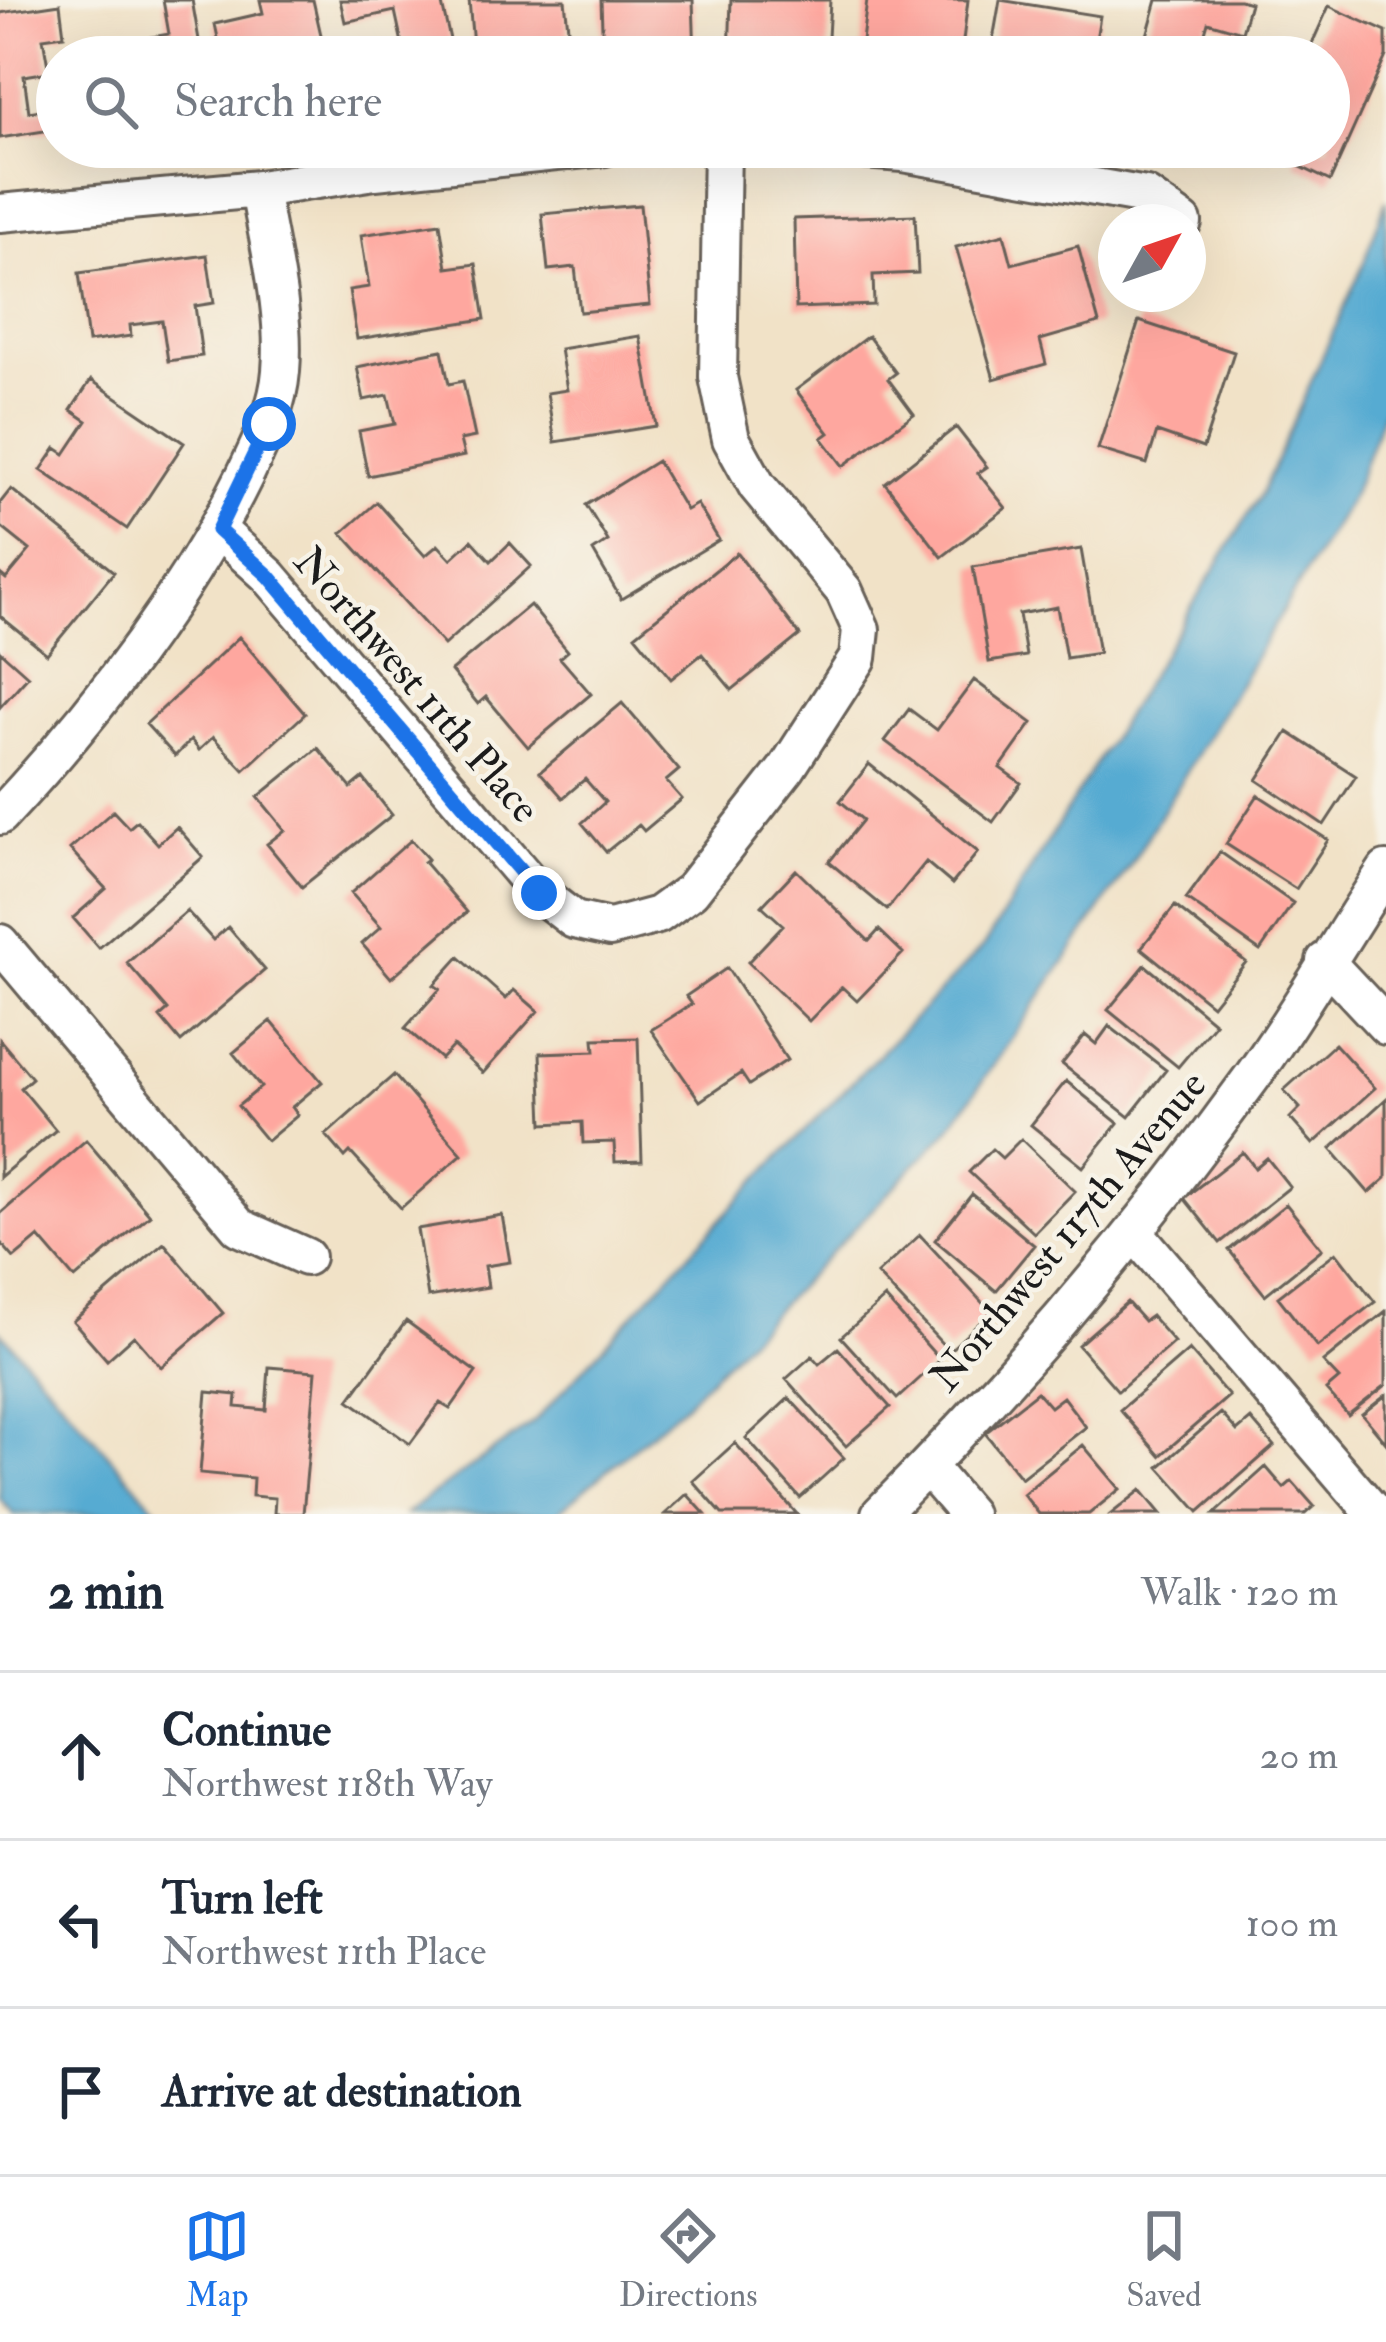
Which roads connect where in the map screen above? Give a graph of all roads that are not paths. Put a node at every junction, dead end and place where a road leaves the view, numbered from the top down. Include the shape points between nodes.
1 (412, 168) edge
2 (722, 168) edge
3 (988, 168) edge
4 (259, 189) junction
5 (1157, 204) edge
6 (0, 213) edge
7 (218, 530) junction
8 (0, 816) edge
9 (1386, 870) edge
10 (0, 943) edge
11 (1325, 961) junction
12 (1386, 1026) edge
13 (1135, 1233) junction
14 (306, 1256) dead end
15 (927, 1466) junction
16 (880, 1514) edge
17 (968, 1514) edge
18 (1375, 1514) edge

1 - 4 street
2 - 7 street, Northwest 11th Place via 718,377 730,439 757,486 844,591 860,629 858,658 691,891 658,915 610,928 574,920 539,893 269,576
3 - 5 street
4 - 6 street
4 - 7 street via 281,372 269,424
7 - 8 street via 105,697
9 - 11 street, Northwest 117th Avenue
10 - 14 street via 239,1227
11 - 12 street
11 - 13 street, Northwest 117th Avenue via 1255,1072
13 - 15 street, Northwest 117th Avenue
13 - 18 street
15 - 16 street, Northwest 117th Avenue
15 - 17 street

